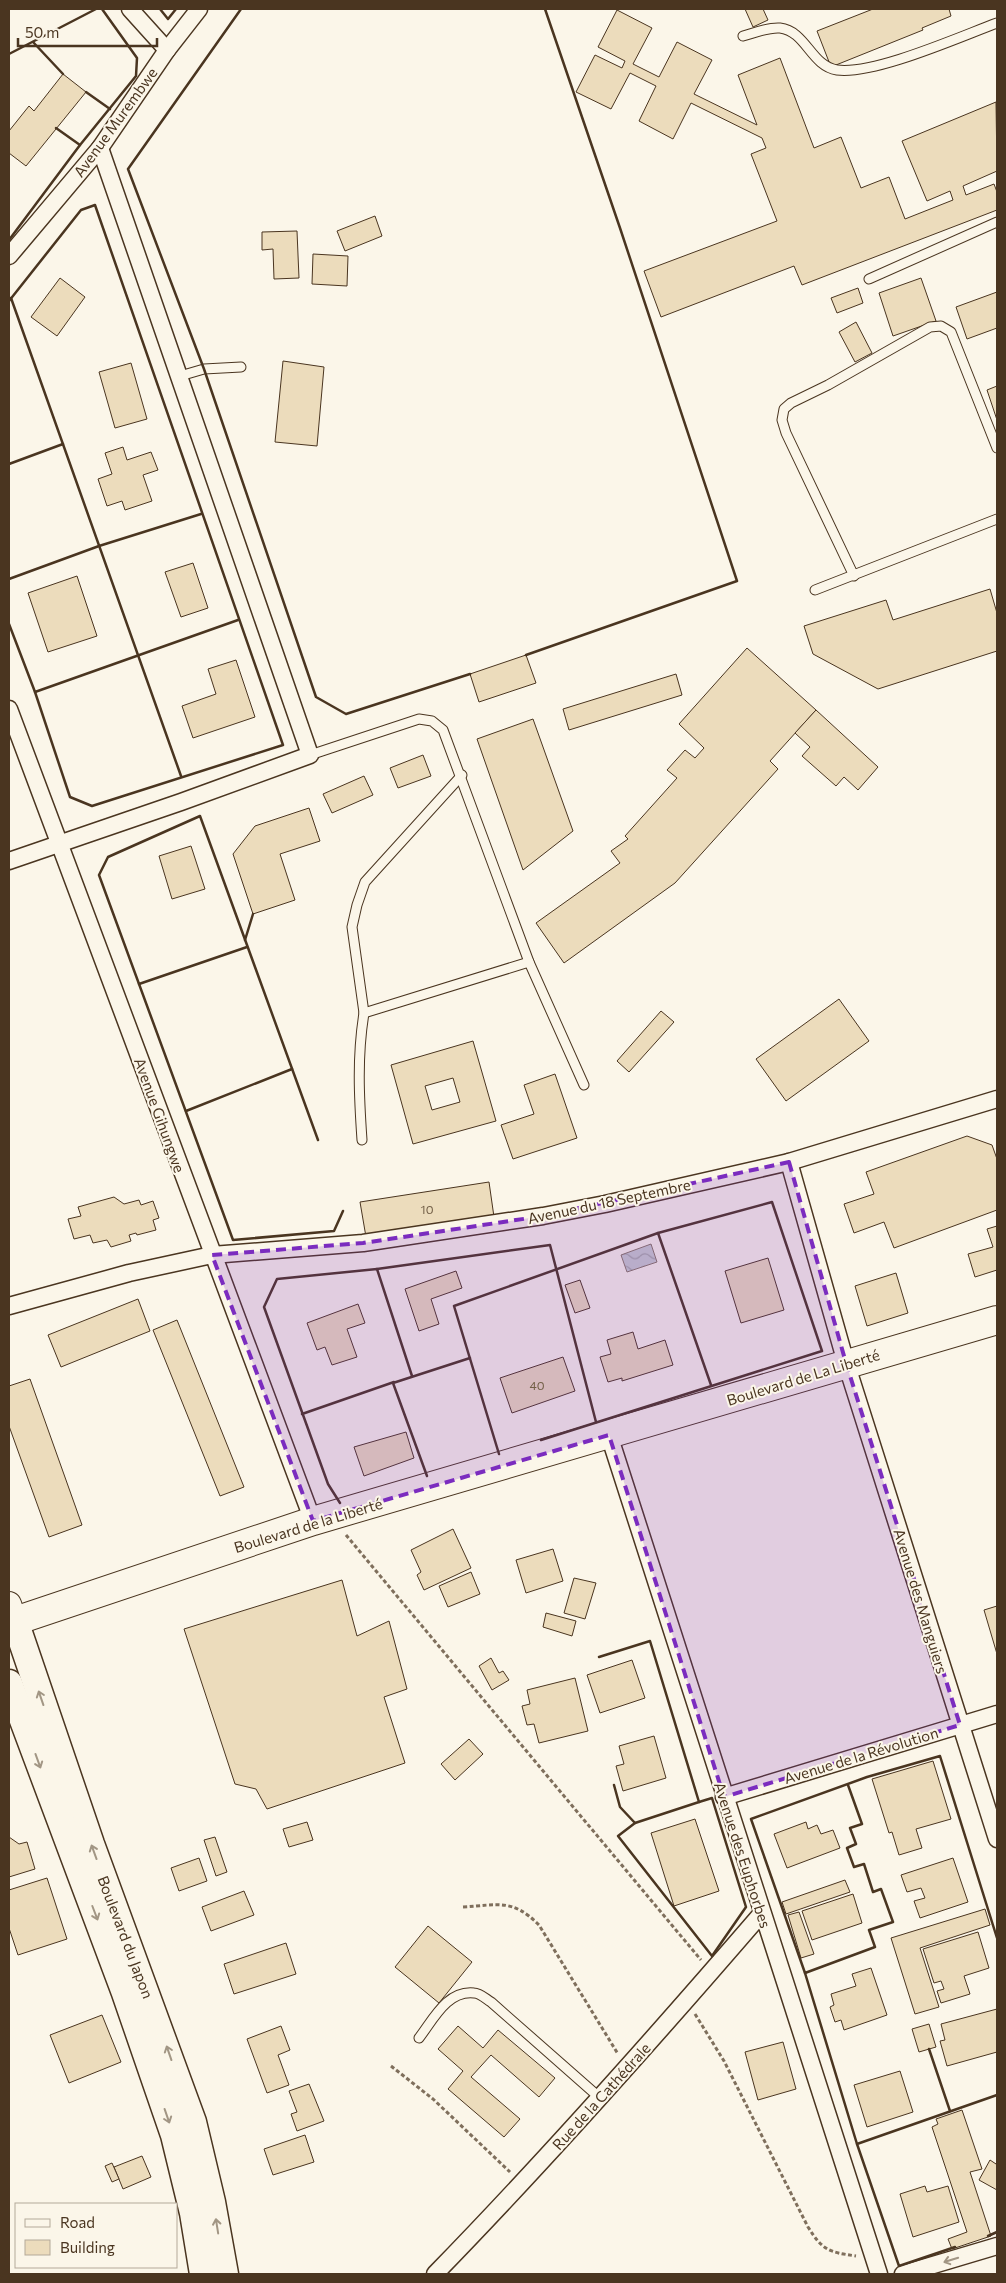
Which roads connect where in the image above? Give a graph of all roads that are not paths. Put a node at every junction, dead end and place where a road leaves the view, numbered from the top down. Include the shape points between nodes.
1 (130, 9) edge
2 (198, 9) edge
3 (997, 23) edge
4 (742, 36) dead end
5 (167, 50) junction
6 (100, 148) junction
7 (997, 222) edge
8 (9, 256) edge
9 (869, 279) dead end
10 (241, 367) dead end
11 (180, 376) junction
12 (997, 448) edge
13 (997, 519) edge
14 (854, 576) junction
15 (816, 590) dead end
16 (9, 709) edge
17 (310, 754) junction
18 (462, 776) junction
19 (60, 844) junction
20 (9, 861) edge
21 (529, 962) junction
22 (364, 1013) junction
23 (584, 1085) dead end
24 (997, 1099) edge
25 (362, 1140) dead end
26 (789, 1162) junction
27 (212, 1255) junction
28 (9, 1306) edge
29 (997, 1320) edge
30 (846, 1364) junction
31 (609, 1435) junction
32 (322, 1519) junction
33 (11, 1616) edge
34 (9, 1683) edge
35 (997, 1714) edge
36 (960, 1725) junction
37 (724, 1797) junction
38 (997, 1839) edge
39 (762, 1913) junction
40 (419, 2038) dead end
41 (168, 2085) junction
42 (600, 2098) junction
43 (997, 2246) edge
44 (876, 2267) edge
45 (203, 2274) edge
46 (224, 2274) edge
47 (436, 2274) edge
48 (903, 2274) edge

1 - 5 street
2 - 5 street, Avenue Murembwe
3 - 4 lane via 906,56 854,70 834,70 819,61 794,32 780,28
5 - 6 street, Avenue Murembwe
6 - 8 street, Avenue Murembwe
6 - 11 street
7 - 9 lane
10 - 11 lane via 204,369
11 - 17 street
12 - 14 lane via 951,332 941,326 930,327 784,409 782,420 786,433
13 - 14 lane
14 - 15 lane
16 - 19 street, Avenue Gihungwe
17 - 18 lane via 419,719 432,721 444,730
17 - 19 street
18 - 21 lane
18 - 22 lane via 365,882 352,928
19 - 20 street
19 - 27 street, Avenue Gihungwe
21 - 22 lane
21 - 23 lane
22 - 25 lane via 358,1078
24 - 26 street, Avenue du 18 Septembre
26 - 27 street, Avenue du 18 Septembre via 543,1216 363,1243
26 - 30 street, Avenue des Manguiers
27 - 28 street, Avenue du 18 Septembre via 129,1273
27 - 32 street, Avenue Gihungwe
29 - 30 highway, Boulevard de La Liberté
30 - 31 highway, Boulevard de La Liberté
30 - 36 street, Avenue des Manguiers
31 - 32 highway, Boulevard de la Liberté
31 - 37 street, Avenue des Euphorbes
32 - 33 highway, Boulevard de la Liberté
41 -> 33 main road, Boulevard du Japon via 91,1844
34 -> 41 main road, Boulevard du Japon via 122,1984
35 - 36 street, Avenue de la Révolution
36 - 37 street, Avenue de la Révolution
36 - 38 street, Avenue des Manguiers
37 - 39 street, Avenue des Euphorbes
39 - 42 street, Rue de la Cathédrale
39 - 44 street, Avenue des Euphorbes
40 - 42 lane via 447,2001 460,1994 475,1993 499,2008
41 -> 45 main road, Boulevard du Japon
46 -> 41 main road, Boulevard du Japon via 204,2162 193,2122
42 - 47 street, Rue de la Cathédrale
43 -> 48 street

